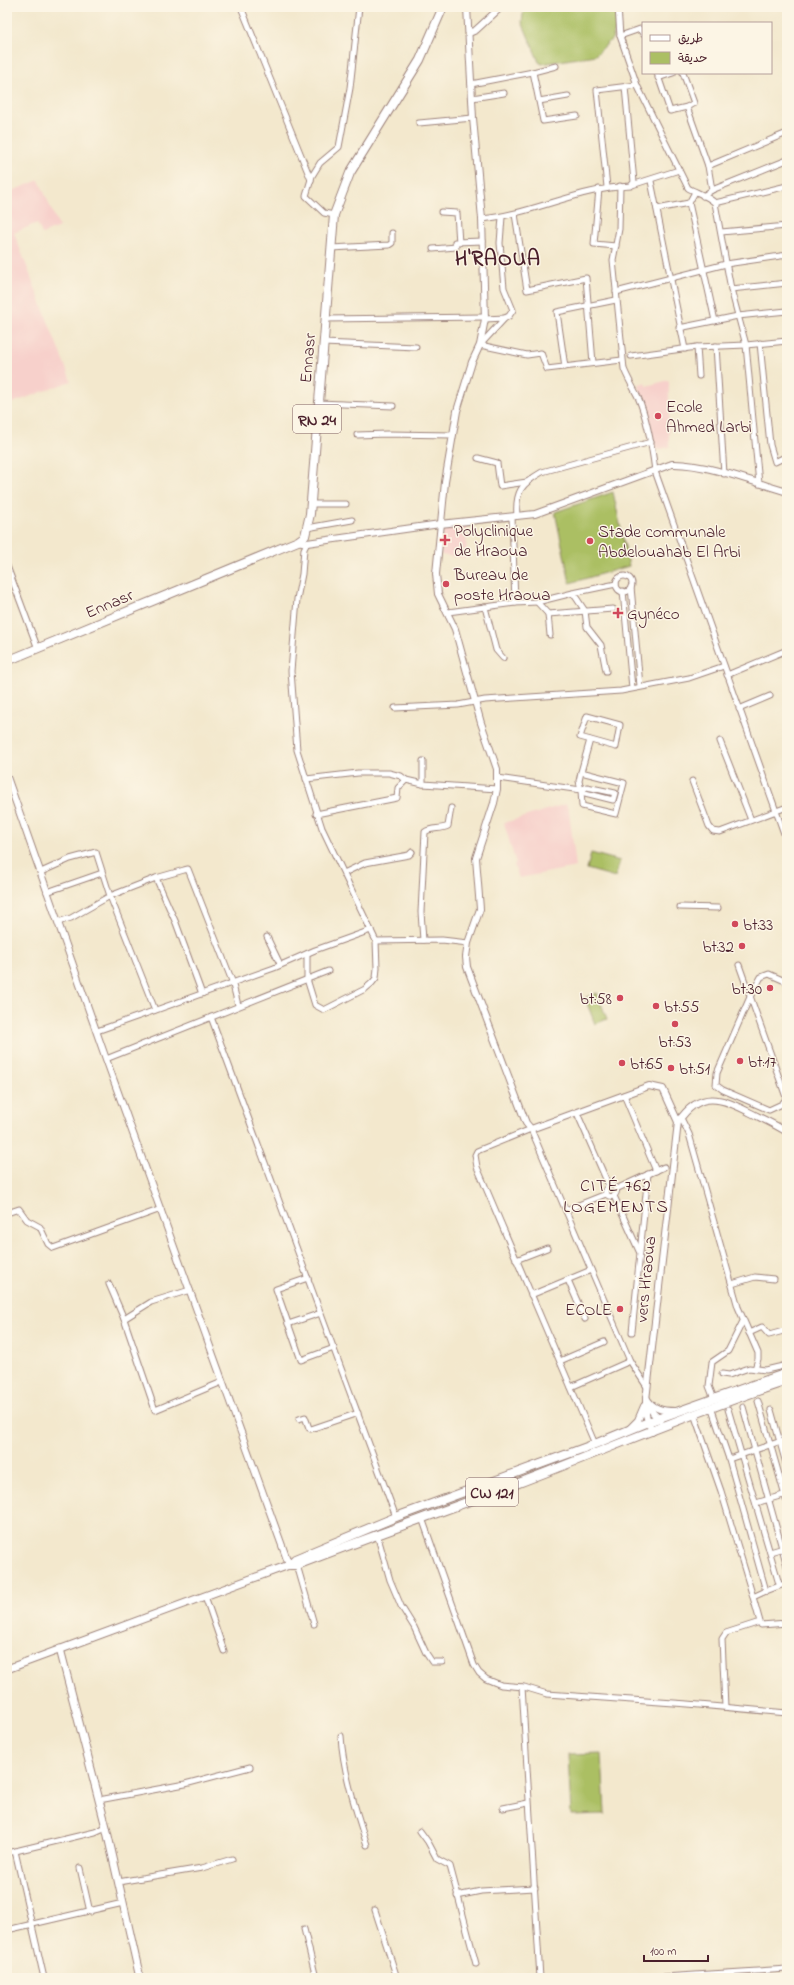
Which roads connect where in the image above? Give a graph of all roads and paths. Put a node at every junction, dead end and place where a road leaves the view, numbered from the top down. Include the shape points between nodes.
1 (241, 7) edge
2 (360, 7) edge
3 (443, 7) edge
4 (467, 7) edge
5 (501, 7) edge
6 (618, 7) edge
7 (469, 33) junction
8 (642, 33) edge
9 (620, 36) junction
10 (556, 66) dead end
11 (533, 72) junction
12 (683, 74) edge
13 (657, 75) edge
14 (471, 84) junction
15 (637, 85) junction
16 (625, 87) junction
17 (504, 93) dead end
18 (568, 96) dead end
19 (472, 98) junction
20 (539, 101) junction
21 (687, 107) junction
22 (577, 116) dead end
23 (474, 118) junction
24 (420, 123) dead end
25 (787, 133) edge
26 (787, 160) edge
27 (708, 166) junction
28 (679, 170) junction
29 (311, 180) junction
30 (651, 181) dead end
31 (620, 186) junction
32 (631, 186) junction
33 (787, 186) edge
34 (607, 187) junction
35 (599, 188) junction
36 (712, 190) junction
37 (695, 192) junction
38 (702, 196) junction
39 (689, 203) junction
40 (715, 203) junction
41 (657, 209) junction
42 (441, 212) dead end
43 (515, 214) junction
44 (334, 215) junction
45 (502, 217) junction
46 (482, 219) junction
47 (787, 226) edge
48 (721, 232) junction
49 (392, 233) dead end
50 (483, 241) junction
51 (459, 243) junction
52 (616, 246) junction
53 (331, 248) junction
54 (433, 248) dead end
55 (787, 255) edge
56 (726, 264) junction
57 (704, 270) junction
58 (670, 278) junction
59 (787, 283) edge
60 (732, 289) junction
61 (616, 292) junction
62 (616, 300) junction
63 (590, 306) junction
64 (787, 311) edge
65 (738, 316) junction
66 (484, 318) junction
67 (505, 318) junction
68 (325, 319) junction
69 (715, 321) junction
70 (680, 328) junction
71 (787, 341) edge
72 (323, 343) junction
73 (760, 343) junction
74 (480, 345) junction
75 (746, 345) junction
76 (716, 346) junction
77 (416, 347) dead end
78 (697, 347) junction
79 (685, 349) junction
80 (631, 356) dead end
81 (622, 360) junction
82 (593, 363) junction
83 (566, 367) junction
84 (699, 376) dead end
85 (318, 403) junction
86 (393, 406) dead end
87 (453, 435) junction
88 (357, 436) dead end
89 (651, 442) junction
90 (787, 456) edge
91 (478, 458) dead end
92 (655, 471) junction
93 (724, 474) junction
94 (527, 482) junction
95 (759, 484) junction
96 (787, 492) edge
97 (310, 504) junction
98 (346, 504) dead end
99 (515, 517) junction
100 (352, 520) dead end
101 (440, 524) junction
102 (307, 528) junction
103 (298, 541) junction
104 (306, 543) junction
105 (7, 566) edge
106 (616, 584) junction
107 (631, 588) junction
108 (623, 592) junction
109 (573, 593) junction
110 (537, 602) junction
111 (516, 603) junction
112 (485, 607) junction
113 (612, 609) dead end
114 (585, 610) junction
115 (448, 612) junction
116 (548, 614) junction
117 (550, 635) dead end
118 (38, 649) junction
119 (787, 650) edge
120 (503, 658) dead end
121 (7, 661) edge
122 (724, 666) junction
123 (606, 671) dead end
124 (727, 675) junction
125 (640, 686) junction
126 (632, 688) junction
127 (770, 696) dead end
128 (476, 702) junction
129 (395, 708) dead end
130 (739, 708) junction
131 (590, 740) junction
132 (720, 741) dead end
133 (423, 761) dead end
134 (582, 772) junction
135 (7, 777) edge
136 (498, 778) junction
137 (306, 779) junction
138 (406, 780) junction
139 (692, 781) dead end
140 (424, 784) junction
141 (497, 789) junction
142 (581, 790) junction
143 (452, 808) dead end
144 (787, 808) edge
145 (776, 812) junction
146 (316, 814) junction
147 (751, 820) junction
148 (787, 842) edge
149 (412, 852) dead end
150 (41, 872) junction
151 (102, 873) junction
152 (344, 873) junction
153 (156, 878) junction
154 (47, 892) junction
155 (110, 896) junction
156 (680, 907) dead end
157 (718, 908) dead end
158 (58, 922) junction
159 (371, 930) junction
160 (267, 937) dead end
161 (423, 940) junction
162 (376, 941) junction
163 (468, 943) junction
164 (307, 954) junction
165 (280, 964) junction
166 (739, 965) dead end
167 (328, 971) dead end
168 (306, 979) junction
169 (232, 981) junction
170 (787, 982) edge
171 (202, 994) junction
172 (750, 997) junction
173 (238, 1005) junction
174 (155, 1010) junction
175 (211, 1017) junction
176 (96, 1031) junction
177 (106, 1058) junction
178 (787, 1082) edge
179 (781, 1084) junction
180 (624, 1095) junction
181 (787, 1100) edge
182 (577, 1113) junction
183 (680, 1120) junction
184 (531, 1129) junction
185 (787, 1132) edge
186 (664, 1167) dead end
187 (656, 1171) junction
188 (648, 1174) junction
189 (609, 1186) junction
190 (616, 1189) junction
191 (606, 1194) junction
192 (614, 1196) junction
193 (161, 1209) junction
194 (566, 1210) junction
195 (7, 1213) edge
196 (546, 1248) dead end
197 (640, 1253) junction
198 (516, 1260) junction
199 (591, 1270) junction
200 (308, 1278) junction
201 (774, 1278) dead end
202 (568, 1280) junction
203 (109, 1284) dead end
204 (732, 1284) junction
205 (190, 1290) junction
206 (531, 1295) junction
207 (321, 1313) junction
208 (124, 1319) junction
209 (585, 1319) dead end
210 (743, 1321) junction
211 (288, 1324) junction
212 (787, 1330) edge
213 (632, 1332) dead end
214 (748, 1333) junction
215 (604, 1342) dead end
216 (334, 1348) junction
217 (630, 1360) junction
218 (560, 1361) junction
219 (787, 1365) edge
220 (755, 1369) junction
221 (787, 1373) edge
222 (722, 1374) dead end
223 (787, 1381) edge
224 (222, 1382) junction
225 (571, 1387) junction
226 (647, 1387) junction
227 (646, 1396) junction
228 (758, 1401) dead end
229 (713, 1403) junction
230 (743, 1407) dead end
231 (728, 1409) dead end
232 (772, 1410) dead end
233 (681, 1411) junction
234 (358, 1413) junction
235 (694, 1414) junction
236 (659, 1418) junction
237 (299, 1419) dead end
238 (648, 1422) junction
239 (664, 1426) junction
240 (629, 1430) junction
241 (652, 1432) junction
242 (787, 1439) edge
243 (780, 1442) junction
244 (595, 1444) junction
245 (771, 1445) junction
246 (754, 1450) junction
247 (742, 1454) junction
248 (729, 1459) junction
249 (787, 1467) edge
250 (786, 1494) edge
251 (768, 1500) junction
252 (756, 1503) junction
253 (787, 1503) edge
254 (396, 1517) junction
255 (422, 1518) junction
256 (378, 1534) junction
257 (784, 1548) edge
258 (770, 1552) junction
259 (289, 1565) junction
260 (298, 1565) junction
261 (787, 1566) edge
262 (787, 1583) edge
263 (780, 1584) junction
264 (766, 1591) junction
265 (205, 1596) junction
266 (753, 1597) junction
267 (760, 1622) junction
268 (787, 1623) edge
269 (314, 1624) dead end
270 (60, 1649) junction
271 (224, 1651) dead end
272 (442, 1662) dead end
273 (7, 1669) edge
274 (522, 1687) junction
275 (725, 1707) junction
276 (787, 1713) edge
277 (341, 1736) dead end
278 (250, 1767) dead end
279 (99, 1800) junction
280 (528, 1803) junction
281 (503, 1808) dead end
282 (106, 1827) junction
283 (420, 1831) dead end
284 (367, 1845) dead end
285 (15, 1851) junction
286 (7, 1853) edge
287 (232, 1858) dead end
288 (80, 1868) dead end
289 (118, 1882) junction
290 (535, 1888) junction
291 (458, 1896) junction
292 (123, 1903) junction
293 (375, 1910) dead end
294 (90, 1912) junction
295 (32, 1924) junction
296 (304, 1929) dead end
297 (7, 1930) edge
298 (476, 1964) dead end
299 (787, 1969) edge
300 (44, 1978) edge
301 (140, 1978) edge
302 (316, 1978) edge
303 (397, 1978) edge
304 (540, 1978) edge
305 (648, 1978) edge

1 - 29 street
2 - 29 street via 350,88 339,147 320,163
3 - 44 main road, Ennasr / RN 24 via 420,60 350,173
4 - 7 street
5 - 7 street via 476,30
6 - 9 street
7 - 14 street
8 - 9 street via 637,30
9 - 15 street
10 - 11 street
11 - 14 street
11 - 20 street
12 - 21 street via 694,103
13 - 21 street via 670,111
14 - 19 street
15 - 16 street
15 - 28 street
16 - 32 street via 634,182
16 - 34 street via 597,90
17 - 19 street
18 - 20 street
19 - 23 street
20 - 22 street via 543,121
21 - 27 street
23 - 24 street
23 - 46 street
25 - 27 street
26 - 36 street
27 - 36 street
28 - 32 street
28 - 37 street via 688,188
29 - 44 street via 306,196 324,213
30 - 41 street
31 - 32 street
31 - 34 street
31 - 52 street
33 - 40 street
34 - 35 street
35 - 43 street
35 - 52 street via 594,244
36 - 38 street
37 - 38 street
37 - 39 street
38 - 40 street
39 - 41 street
39 - 57 street
40 - 48 street
41 - 58 street
42 - 51 street via 457,213
43 - 45 street
43 - 63 street via 527,290 586,278
44 - 53 main road, Ennasr / RN 24
45 - 46 street
45 - 67 street via 500,243 504,288 513,310
46 - 50 street
47 - 48 street
48 - 56 street
49 - 53 street via 392,243 389,245
50 - 51 street
50 - 66 street
51 - 54 street via 455,242 456,247
52 - 61 street via 613,260
53 - 68 main road, Ennasr / RN 24
55 - 56 street
56 - 57 street
56 - 60 street
57 - 58 street
57 - 69 street
58 - 61 street
58 - 70 street
59 - 60 street
60 - 65 street
61 - 62 street
62 - 63 street
62 - 81 street
63 - 82 street
63 - 83 street via 557,312
64 - 65 street
65 - 69 street
65 - 75 street
66 - 67 street
66 - 68 street
66 - 74 street
67 - 74 street
68 - 72 main road, Ennasr / RN 24
69 - 70 street
70 - 79 street
71 - 73 street
72 - 77 street
72 - 85 main road, Ennasr / RN 24
73 - 75 street
73 - 90 street via 770,446 775,462
74 - 83 street via 527,355 541,353 547,370
74 - 87 street via 462,392
75 - 76 street
75 - 95 street
76 - 78 street
76 - 93 street
78 - 79 street
78 - 84 street
79 - 80 street
81 - 82 street
81 - 89 street via 629,383 638,398
82 - 83 street
85 - 86 street
85 - 97 main road, Ennasr / RN 24
87 - 88 street
87 - 101 street
89 - 92 street
89 - 94 street via 542,472
91 - 94 street via 497,463 500,486
92 - 93 street via 672,464 683,464
92 - 99 street via 554,508
92 - 122 street
93 - 95 street
94 - 99 street via 521,488 516,502
95 - 96 street
97 - 98 street
97 - 102 main road, Ennasr / RN 24
99 - 101 street
99 - 111 street
100 - 102 street
101 - 104 street
101 - 115 street via 436,555 437,589
102 - 103 main road, Ennasr / RN 24 via 305,536
103 - 104 street
103 - 118 main road, Ennasr
104 - 137 street via 297,599 291,671 297,750
105 - 118 street
106 - 107 street via 618,578 624,576 630,579
106 - 108 street
106 - 109 street
107 - 108 street
107 - 125 street
108 - 126 street
109 - 110 street
109 - 114 street
110 - 111 street
110 - 116 street
111 - 112 street
112 - 115 street
112 - 120 street via 496,650
113 - 114 street
114 - 116 street
114 - 123 street via 586,627 601,645
115 - 128 street
116 - 117 street
118 - 121 main road, Ennasr
119 - 124 street
122 - 124 street
122 - 125 street via 689,678
124 - 130 street
125 - 126 street
126 - 128 street
127 - 130 street
128 - 129 street
128 - 136 street
130 - 145 street
131 - 131 street via 580,736 587,716 621,726 616,747
131 - 134 street
132 - 147 street
133 - 140 street
134 - 142 street via 579,781
134 - 142 street via 624,784 616,814 582,806
135 - 150 street
136 - 141 street
136 - 142 street
137 - 138 street via 358,773 389,773
137 - 146 street
138 - 140 street
138 - 146 street via 398,788 397,798
139 - 147 street via 709,826 713,830 720,832
140 - 141 street
141 - 163 street via 476,858 480,909
142 - 142 street via 613,800 615,793 587,787
143 - 161 street via 448,826 443,829 428,829 425,832 421,912
144 - 145 street
145 - 147 street
145 - 148 street
146 - 152 street
149 - 152 street via 409,855 365,863
150 - 151 street via 70,859 96,852
150 - 154 street
151 - 154 street
151 - 155 street
152 - 159 street
153 - 155 street
153 - 169 street via 188,869
153 - 171 street via 176,923
154 - 158 street
155 - 158 street via 71,918
155 - 174 street
156 - 157 street
158 - 176 street
159 - 162 street
159 - 164 street
160 - 165 street
161 - 162 street
161 - 163 street
162 - 168 street via 376,978 365,989 324,1010 315,1005
163 - 184 street via 467,967 526,1123
164 - 165 street
164 - 168 street
165 - 169 street
166 - 172 street
167 - 168 street
168 - 173 street
169 - 171 street
169 - 173 street
170 - 172 street via 769,974 765,975
171 - 174 street
172 - 179 street
172 - 181 street via 717,1073 716,1085 769,1110
173 - 175 street
174 - 176 street
175 - 177 street
175 - 200 street
176 - 177 street
177 - 193 street
178 - 179 street
179 - 181 street
180 - 182 street
180 - 183 street via 648,1086 662,1089
180 - 187 street
182 - 184 street
182 - 189 street
183 - 185 street via 700,1102 716,1099 729,1102
183 - 204 street via 688,1134
183 - 226 street, vers H'raoua
184 - 194 street
184 - 198 street via 481,1148 475,1155 477,1167
186 - 187 street
187 - 188 street
188 - 190 street
188 - 197 street
189 - 190 street via 615,1186
189 - 191 street
190 - 192 street
191 - 192 street
191 - 194 street
192 - 197 street
193 - 195 street via 53,1248 48,1244 40,1227 27,1220 18,1209
193 - 205 street
194 - 199 street
196 - 198 street
197 - 213 street
198 - 206 street
199 - 202 street
199 - 217 street
200 - 207 street
200 - 211 street via 276,1289
201 - 204 street via 752,1277
202 - 206 street
202 - 209 street
203 - 208 street
204 - 210 street
205 - 208 street via 151,1302
205 - 224 street
206 - 218 street
207 - 211 street
207 - 216 street
208 - 224 street via 156,1410
210 - 214 street
210 - 229 street via 728,1351 712,1362 710,1386
211 - 216 street via 301,1360
212 - 214 street via 770,1335 762,1327
214 - 220 street via 758,1353
215 - 218 street
216 - 234 street
217 - 225 street
217 - 226 street
218 - 225 street
219 - 220 street via 766,1370
220 - 222 street via 749,1368 729,1375
221 - 229 main road
223 - 229 main road, CW 121
224 - 259 street
225 - 244 street
226 - 227 street, vers H'raoua
227 - 233 street via 659,1409
227 - 236 street via 650,1409
227 - 238 street, vers H'raoua
227 - 240 street via 641,1414
228 - 245 street
229 - 233 main road
229 - 235 main road, CW 121
229 - 248 street
230 - 246 street
231 - 247 street
232 - 243 street
233 - 236 main road
234 - 237 street via 312,1429 309,1428 305,1417
234 - 254 street
235 - 239 main road, CW 121
235 - 266 street via 721,1491
236 - 238 main road
236 - 239 street
238 - 240 main road
238 - 241 street, vers H'raoua
239 - 241 main road, CW 121
240 - 244 main road
241 - 255 main road, CW 121
242 - 243 street
243 - 245 street
243 - 249 street
244 - 254 main road
245 - 246 street
245 - 250 street
246 - 247 street
246 - 251 street
247 - 248 street
247 - 252 street
248 - 264 street
250 - 251 street
250 - 253 street
251 - 252 street
251 - 257 street
252 - 258 street
254 - 259 main road via 296,1559
255 - 256 main road, CW 121
255 - 274 street via 479,1674 501,1685
256 - 260 main road, CW 121
256 - 272 street via 390,1580 401,1606 432,1662
257 - 258 street
257 - 261 street
258 - 263 street
259 - 260 main road, CW 121
259 - 265 main road, CW 121
260 - 269 street
262 - 263 street
263 - 264 street
264 - 266 street
265 - 270 main road, CW 121
265 - 271 street
266 - 267 street
267 - 268 street via 761,1625
267 - 275 street via 726,1633 722,1639
270 - 273 main road, CW 121
270 - 279 main road
274 - 275 street via 547,1694
274 - 280 street
275 - 276 street
277 - 284 street via 359,1822
278 - 279 street via 185,1784
279 - 282 main road
280 - 281 street
280 - 290 street
282 - 285 street via 95,1832
282 - 289 main road
283 - 291 street via 437,1859 450,1866
285 - 286 street
285 - 295 street
287 - 289 street via 202,1868
288 - 294 street
289 - 292 main road
290 - 291 street via 481,1891
290 - 304 street
291 - 298 street
292 - 294 street
292 - 301 main road
293 - 303 street
294 - 295 street
295 - 297 street
295 - 300 street
296 - 302 street
299 - 305 street

